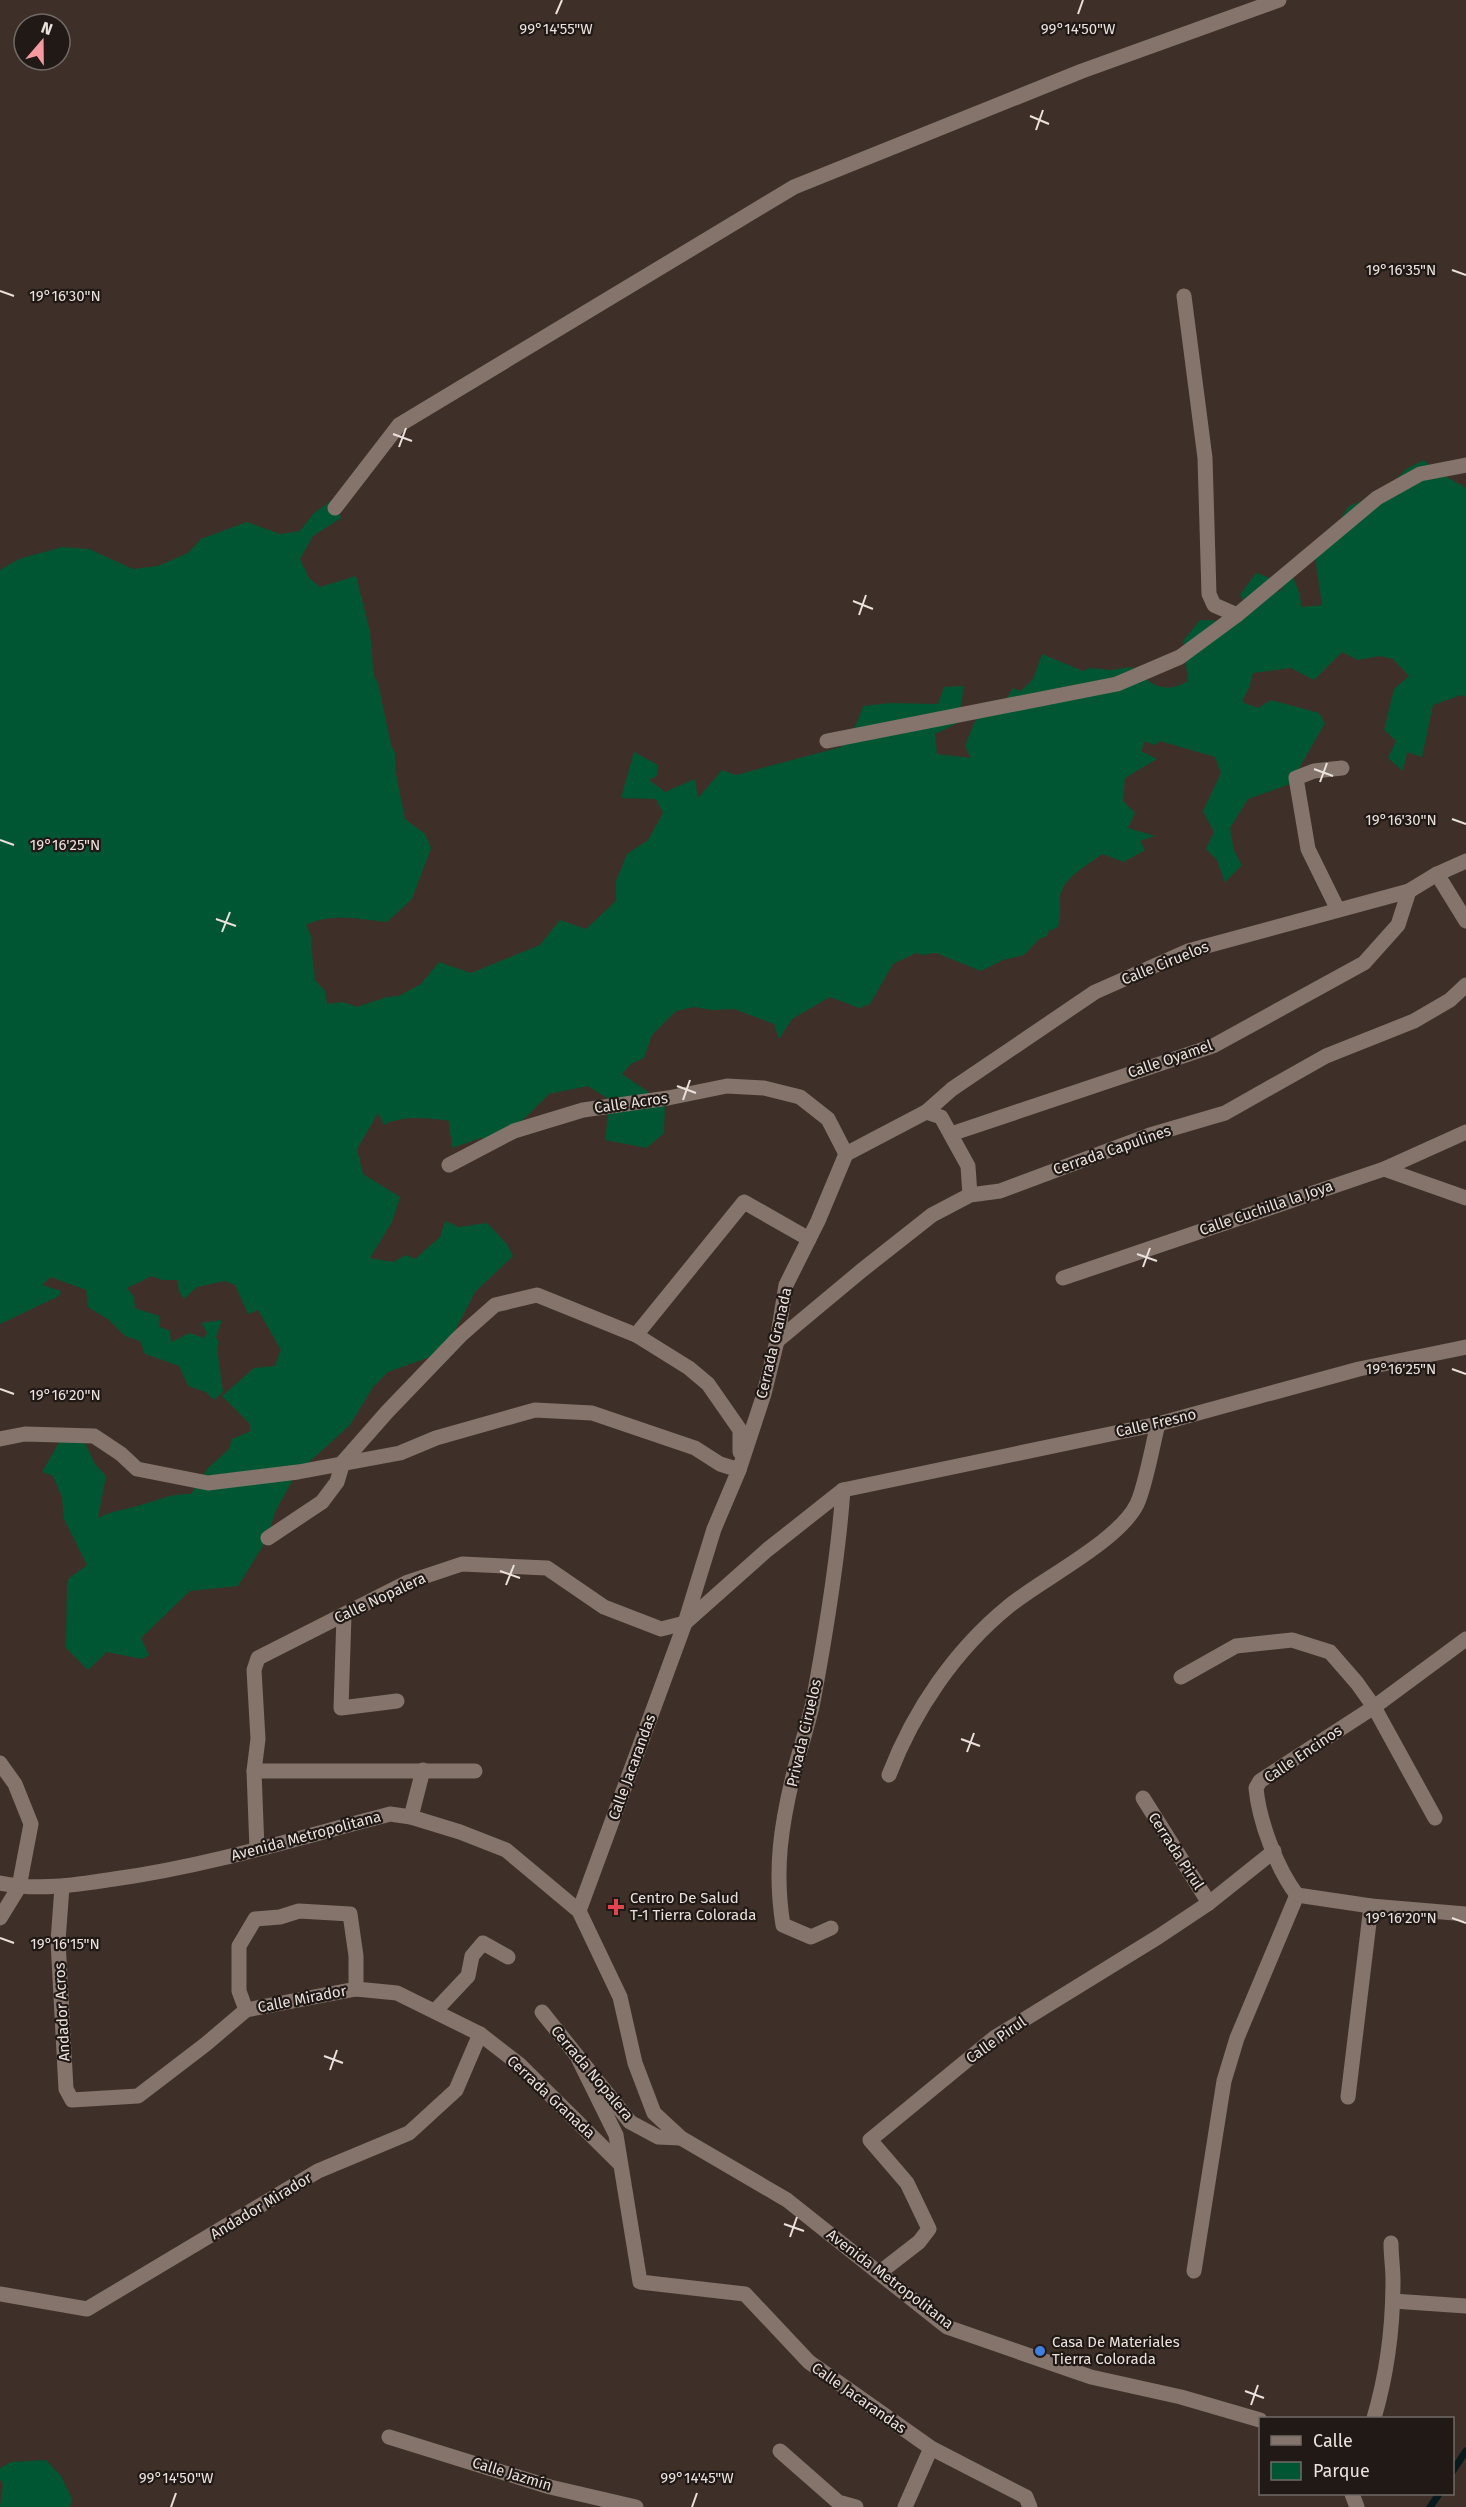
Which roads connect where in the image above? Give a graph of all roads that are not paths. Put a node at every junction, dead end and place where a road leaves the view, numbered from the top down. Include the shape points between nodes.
1 (1279, 0) edge
2 (1184, 296) dead end
3 (1466, 465) edge
4 (335, 508) dead end
5 (1237, 615) junction
6 (827, 741) dead end
7 (1342, 768) dead end
8 (1466, 861) edge
9 (1437, 874) junction
10 (1409, 891) junction
11 (1338, 909) junction
12 (1466, 921) edge
13 (1466, 985) edge
14 (926, 1112) junction
15 (1466, 1132) edge
16 (951, 1134) junction
17 (846, 1154) junction
18 (449, 1165) dead end
19 (1384, 1169) junction
20 (970, 1195) junction
21 (1466, 1198) edge
22 (809, 1239) junction
23 (1063, 1278) dead end
24 (636, 1335) junction
25 (777, 1341) junction
26 (1466, 1347) edge
27 (1158, 1424) junction
28 (0, 1439) edge
29 (343, 1462) junction
30 (739, 1470) junction
31 (843, 1490) junction
32 (268, 1538) dead end
33 (344, 1615) junction
34 (685, 1623) junction
35 (1466, 1639) edge
36 (1181, 1677) dead end
37 (397, 1701) dead end
38 (1374, 1707) junction
39 (0, 1763) edge
40 (254, 1770) junction
41 (423, 1770) junction
42 (475, 1771) dead end
43 (889, 1775) dead end
44 (1143, 1798) dead end
45 (411, 1817) junction
46 (1436, 1818) dead end
47 (258, 1849) junction
48 (1274, 1851) junction
49 (0, 1883) edge
50 (19, 1887) junction
51 (62, 1887) junction
52 (1297, 1895) junction
53 (1209, 1903) junction
54 (1371, 1906) junction
55 (579, 1911) junction
56 (1466, 1914) edge
57 (0, 1918) edge
58 (831, 1928) dead end
59 (508, 1957) dead end
60 (356, 1989) junction
61 (246, 2010) junction
62 (435, 2011) junction
63 (542, 2012) dead end
64 (480, 2034) junction
65 (579, 2060) junction
66 (1348, 2097) dead end
67 (72, 2100) joint
68 (681, 2138) junction
69 (619, 2163) junction
70 (1391, 2243) dead end
71 (1194, 2271) dead end
72 (879, 2273) junction
73 (0, 2294) edge
74 (1393, 2301) junction
75 (1466, 2306) edge
76 (1374, 2417) edge
77 (1259, 2420) edge
78 (389, 2437) dead end
79 (931, 2448) junction
80 (780, 2451) dead end
81 (636, 2507) edge
82 (856, 2507) edge
83 (905, 2507) edge
84 (1030, 2507) edge

1 - 4 street via 1082,71 794,187 399,425
2 - 5 street via 1205,458 1209,594 1214,605
3 - 5 street via 1420,474 1377,498
5 - 6 street via 1180,657 1117,684
7 - 11 street via 1314,771 1296,778 1308,849
8 - 9 street, Calle Ciruelos
9 - 10 street, Calle Ciruelos
9 - 12 street
10 - 11 street, Calle Ciruelos
10 - 16 street, Calle Oyamel via 1398,925 1364,963 1213,1046
11 - 14 street, Calle Ciruelos via 1188,951 1095,992 952,1089
13 - 20 street, Cerrada Capulines via 1450,1000 1414,1021 1326,1056 1225,1113 1150,1135 1000,1191
14 - 16 street via 941,1117
14 - 17 street
15 - 19 street, Calle Cuchilla la Joya
16 - 20 street via 968,1166
17 - 18 street, Calle Acros via 828,1119 800,1097 764,1088 727,1086 583,1110 514,1131
17 - 22 street, Cerrada Granada
19 - 21 street
19 - 23 street, Calle Cuchilla la Joya
20 - 25 street, Cerrada Capulines via 932,1215
22 - 24 street via 744,1202
22 - 25 street, Cerrada Granada via 786,1285
24 - 29 street via 537,1295 495,1305 460,1336
24 - 30 street via 708,1384 740,1430
25 - 30 street, Cerrada Granada
26 - 27 street, Calle Fresno via 1359,1370
27 - 31 street, Calle Fresno
27 - 43 street via 1136,1505 1112,1534 1010,1605 980,1633 929,1694
28 - 29 street via 25,1434 94,1436 137,1469 207,1483 298,1472
29 - 30 street via 400,1453 436,1438 535,1410 592,1413 695,1448 720,1464
29 - 32 street via 337,1482 322,1502
30 - 34 street, Calle Jacarandas via 714,1529
31 - 34 street, Calle Jacarandas via 767,1550
31 - 58 street, Privada Ciruelos via 813,1703 779,1846 778,1891 783,1925 811,1937
33 - 34 street, Calle Nopalera via 408,1582 462,1564 547,1568 604,1607 661,1629
33 - 37 street via 341,1708
33 - 40 street, Calle Nopalera via 258,1658 254,1670 258,1739
34 - 55 street, Calle Jacarandas
35 - 38 street, Calle Encinos
36 - 38 street via 1236,1646 1292,1640 1330,1652
38 - 46 street
38 - 48 street, Calle Encinos via 1260,1781 1257,1797
39 - 50 street via 15,1784 31,1824
40 - 41 street
40 - 47 street, Calle Nopalera
41 - 42 street
41 - 45 street
44 - 53 street, Cerrada Pirul
45 - 47 street, Avenida Metropolitana via 390,1814
45 - 55 street, Avenida Metropolitana via 506,1850
47 - 51 street, Avenida Metropolitana via 199,1865
48 - 52 street, Calle Encinos
48 - 53 street, Calle Pirul
49 - 50 street, Avenida Metropolitana
50 - 51 street, Avenida Metropolitana
50 - 57 street
51 - 67 street, Andador Acros via 58,1941 66,2089
52 - 54 street
52 - 71 street via 1237,2038 1224,2081
53 - 72 street, Calle Pirul via 994,2038 870,2140 907,2183 929,2229 919,2242
54 - 56 street
54 - 66 street
55 - 68 street, Avenida Metropolitana via 621,1997 635,2063 654,2113
59 - 62 street via 483,1943 472,1956 468,1976
60 - 61 street, Calle Mirador
60 - 61 street via 350,1914 299,1911 255,1919 239,1946 239,1991
60 - 62 street, Calle Mirador via 397,1994
61 - 67 street, Calle Mirador via 138,2096
62 - 64 street, Calle Mirador
63 - 65 street, Cerrada Nopalera
64 - 69 street, Cerrada Granada via 520,2065
64 - 73 street, Andador Mirador via 456,2090 409,2133 318,2171 87,2309
65 - 68 street, Cerrada Nopalera via 630,2122 658,2137
65 - 69 street, Calle Jacarandas via 616,2135
68 - 72 street, Avenida Metropolitana via 787,2200
69 - 79 street, Calle Jacarandas via 640,2282 745,2294 809,2362
70 - 74 street
72 - 77 street, Avenida Metropolitana via 947,2327 1091,2377
74 - 75 street
74 - 76 street via 1386,2371
78 - 81 street, Calle Jazmín via 550,2487
79 - 83 street
79 - 84 street, Calle Jacarandas via 1026,2498
80 - 82 street via 837,2502

